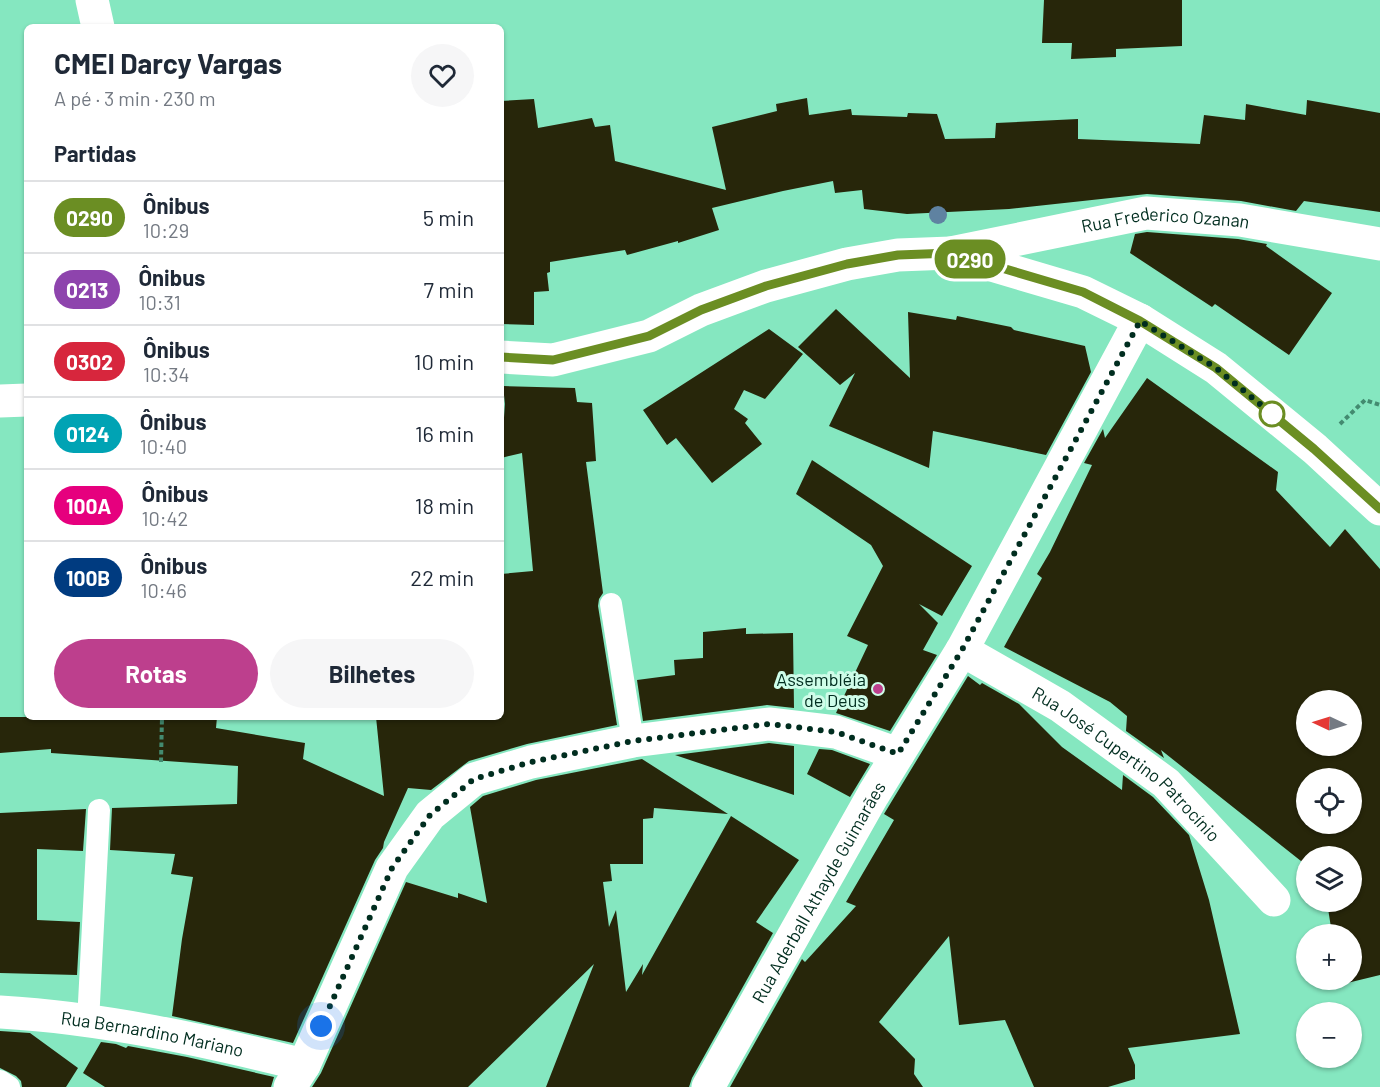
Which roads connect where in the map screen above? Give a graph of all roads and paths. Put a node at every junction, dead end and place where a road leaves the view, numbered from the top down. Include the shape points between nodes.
1 (92, 0) edge
2 (97, 24) edge
3 (1380, 244) edge
4 (951, 253) junction
5 (1140, 321) junction
6 (504, 357) edge
7 (24, 400) edge
8 (0, 401) edge
9 (1380, 405) edge
10 (1314, 449) junction
11 (1380, 509) edge
12 (611, 604) dead end
13 (962, 650) junction
14 (162, 720) edge
15 (633, 741) junction
16 (898, 754) junction
17 (161, 762) dead end
18 (99, 810) dead end
19 (1274, 900) dead end
20 (0, 1012) edge
21 (88, 1022) junction
22 (297, 1076) edge
23 (0, 1081) edge
24 (9, 1087) edge
25 (708, 1087) edge

1 - 2 street
3 - 4 street, Rua Frederico Ozanan via 1240,220 1146,213
4 - 5 street via 1083,292
4 - 6 street via 898,255 847,264 766,286 701,310 649,336 553,360
5 - 10 street via 1216,368
5 - 13 street, Rua Aderball Athayde Guimarães
7 - 8 street
9 - 10 path via 1365,400
10 - 11 street
12 - 15 lane
13 - 16 street, Rua Aderball Athayde Guimarães
13 - 19 street, Rua José Cupertino Patrocínio via 1060,706 1166,783
14 - 17 path
15 - 16 street via 769,724 836,732
15 - 22 street via 531,762 474,779 430,815 392,868
16 - 25 street, Rua Aderball Athayde Guimarães
18 - 21 lane
20 - 21 street, Rua Bernardino Mariano
21 - 22 street, Rua Bernardino Mariano via 172,1034
23 - 24 lane

